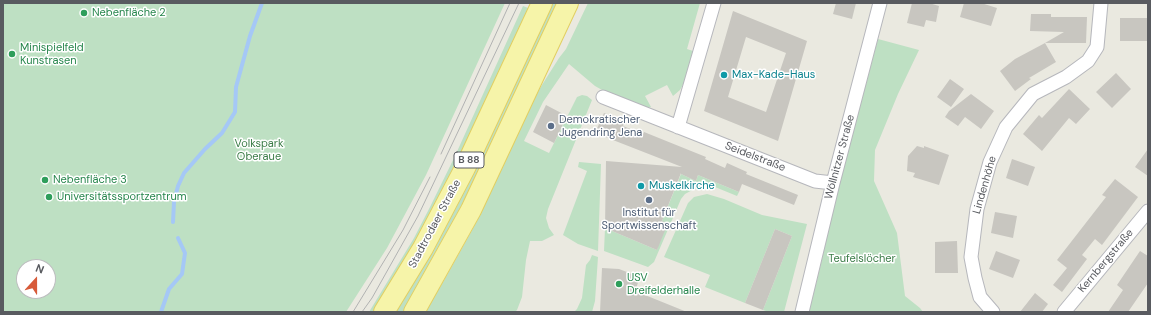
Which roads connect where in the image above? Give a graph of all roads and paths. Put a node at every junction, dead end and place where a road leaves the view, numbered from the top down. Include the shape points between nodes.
1 (542, 3) edge
2 (568, 3) edge
3 (714, 3) edge
4 (880, 3) edge
5 (1101, 3) edge
6 (603, 97) dead end
7 (678, 127) junction
8 (833, 183) junction
9 (1148, 211) edge
10 (384, 312) edge
11 (414, 312) edge
12 (802, 312) edge
13 (993, 312) edge
14 (1064, 312) edge

1 - 10 main road, Stadtrodaer Straße / B 88 via 465,168 423,248
2 - 11 main road, B 88 via 471,210
3 - 7 street
4 - 8 street, Wöllnitzer Straße
5 - 13 street, Lindenhöhe via 1097,47 1088,61 1033,94 1006,127 990,162 977,209 971,257 980,297
6 - 7 street, Seidelstraße
7 - 8 street, Seidelstraße via 815,181
8 - 12 street, Wöllnitzer Straße
9 - 14 street, Kernbergstraße

